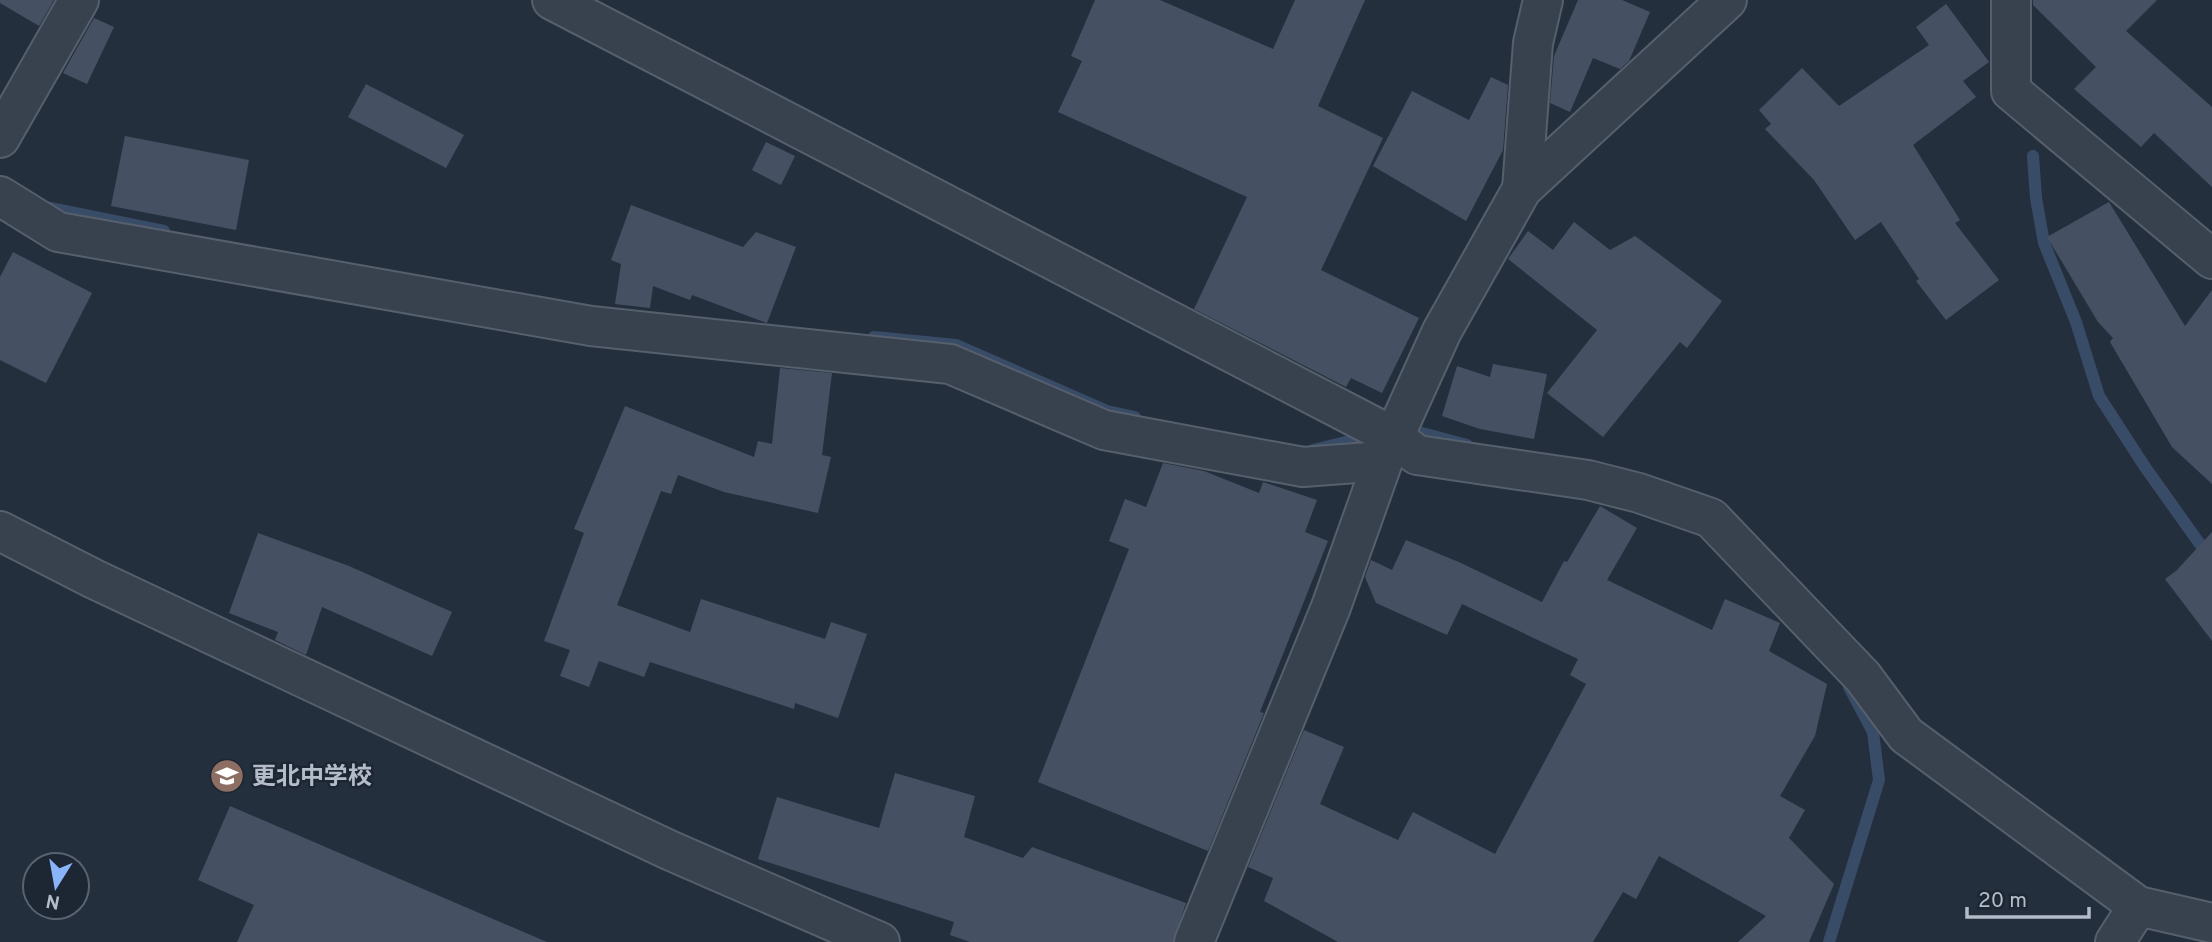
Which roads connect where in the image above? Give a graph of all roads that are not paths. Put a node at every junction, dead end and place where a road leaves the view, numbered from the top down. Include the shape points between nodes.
1 (79, 0) edge
2 (552, 0) edge
3 (1543, 0) edge
4 (1727, 0) edge
5 (2011, 0) edge
6 (0, 138) edge
7 (1522, 189) junction
8 (0, 196) edge
9 (2212, 259) edge
10 (1389, 449) junction
11 (0, 531) edge
12 (2138, 906) junction
13 (2212, 923) edge
14 (880, 942) edge
15 (1194, 942) edge
16 (2115, 942) edge

1 - 6 street
2 - 10 street
3 - 7 street via 1533,43
4 - 7 street
5 - 9 street via 2011,91
7 - 10 street via 1442,331
8 - 10 street via 58,232 591,326 950,364 1104,430 1303,467
10 - 12 street via 1588,480 1711,517 1863,677 1906,735
10 - 15 street via 1331,607
11 - 14 street via 656,844
12 - 13 street
12 - 16 street

